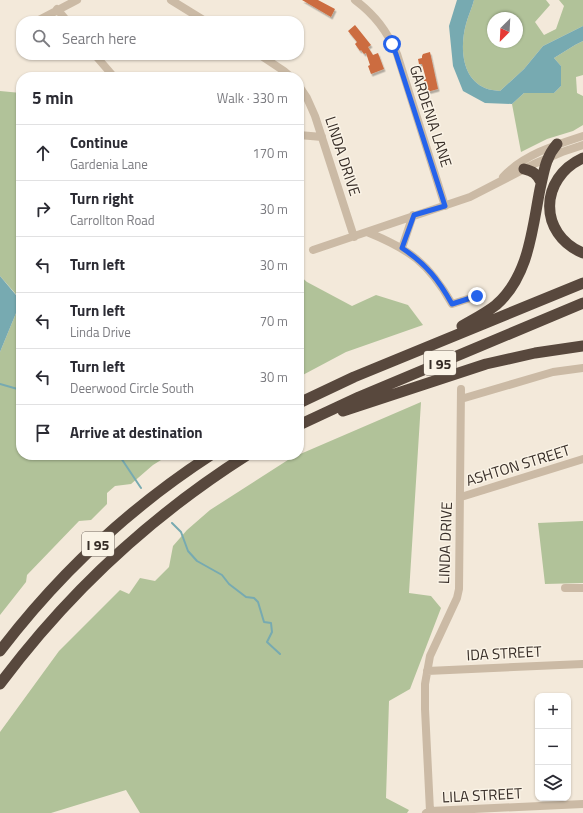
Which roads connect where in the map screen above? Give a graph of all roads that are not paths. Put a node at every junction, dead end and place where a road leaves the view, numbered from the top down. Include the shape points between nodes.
1 (77, 0) edge
2 (171, 0) edge
3 (355, 0) edge
4 (57, 9) junction
5 (45, 16) edge
6 (63, 16) edge
7 (197, 16) edge
8 (99, 60) edge
9 (268, 60) edge
10 (110, 72) edge
11 (285, 72) edge
12 (304, 94) edge
13 (304, 135) edge
14 (583, 136) edge
15 (322, 137) junction
16 (557, 144) junction
17 (583, 145) edge
18 (583, 158) edge
19 (547, 159) junction
20 (524, 169) junction
21 (498, 182) junction
22 (542, 182) junction
23 (445, 206) junction
24 (414, 215) junction
25 (367, 232) junction
26 (354, 237) junction
27 (402, 248) junction
28 (313, 250) dead end
29 (583, 253) edge
30 (583, 283) edge
31 (477, 296) dead end
32 (583, 303) edge
33 (583, 346) edge
34 (409, 354) junction
35 (583, 368) edge
36 (461, 389) dead end
37 (461, 399) junction
38 (304, 401) edge
39 (304, 424) edge
40 (304, 424) edge
41 (583, 459) edge
42 (204, 460) edge
43 (239, 460) edge
44 (461, 497) junction
45 (565, 588) dead end
46 (583, 588) edge
47 (0, 651) edge
48 (583, 664) edge
49 (427, 671) junction
50 (0, 684) edge
51 (583, 804) edge
52 (428, 812) edge

1 - 4 street
2 - 7 street
3 - 23 street, GARDENIA LANE via 371,14 388,35
4 - 5 street
4 - 6 street
8 - 10 street
9 - 11 street
12 - 15 street, LINDA DRIVE via 312,108
13 - 15 street
14 - 16 street
15 - 26 street, LINDA DRIVE
16 - 19 highway
16 - 21 street via 518,164
17 - 19 street
18 - 29 highway via 562,172 550,197 550,209 560,237 575,250
19 - 20 street
19 - 22 highway
20 - 21 street
20 - 22 highway via 534,172
21 - 23 street via 470,197
22 - 34 highway via 524,262 509,291 479,317
23 - 24 street
24 - 25 street
24 - 27 street
25 - 26 street
25 - 27 street
26 - 28 street
27 - 31 street via 432,272 452,304
30 - 34 highway, I 95
32 - 39 highway, I 95 via 358,397
33 - 40 highway via 524,355 468,369
34 - 38 highway, I 95
35 - 37 street via 553,372
36 - 37 street, LINDA DRIVE
37 - 44 street, LINDA DRIVE
41 - 44 street, ASHTON STREET
42 - 47 highway, I 95 via 105,537 52,589
43 - 50 highway, I 95 via 166,512 110,560 56,614
44 - 49 street, LINDA DRIVE via 459,589 430,656
45 - 46 street
48 - 49 street, IDA STREET
49 - 52 street, LINDA DRIVE via 425,709
51 - 52 street, LILA STREET

